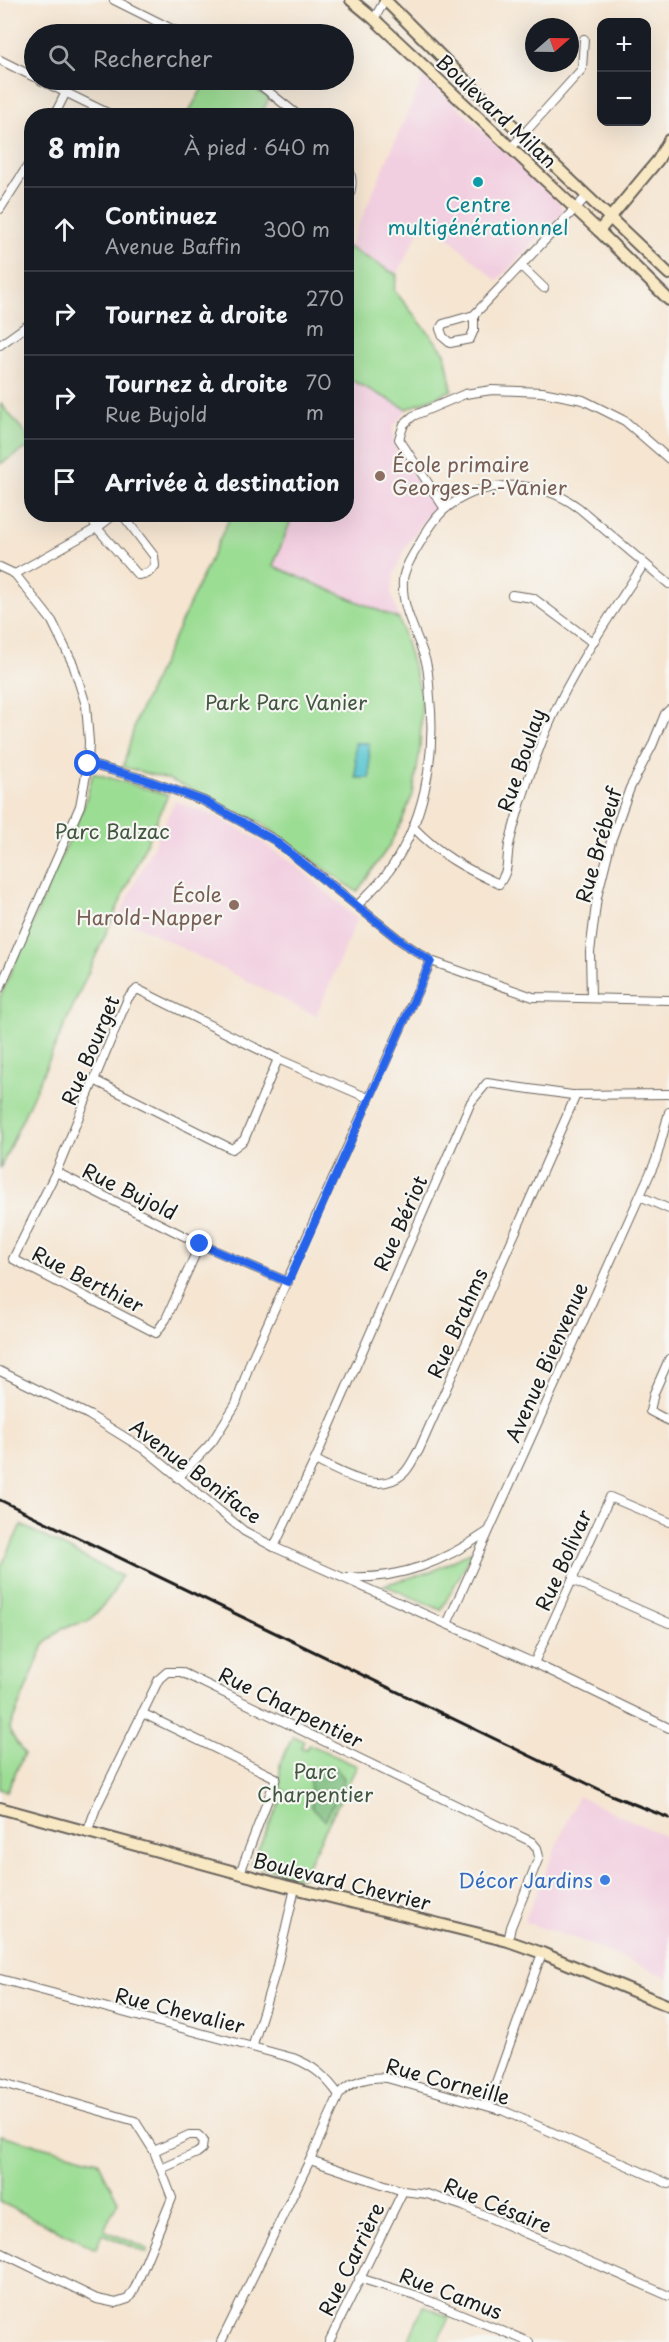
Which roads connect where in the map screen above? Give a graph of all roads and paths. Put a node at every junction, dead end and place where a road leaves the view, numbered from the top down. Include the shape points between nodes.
1 (114, 0) edge
2 (351, 0) edge
3 (385, 0) edge
4 (374, 19) junction
5 (162, 24) edge
6 (584, 39) dead end
7 (0, 60) edge
8 (24, 72) edge
9 (62, 90) edge
10 (266, 90) edge
11 (66, 92) junction
12 (58, 108) edge
13 (98, 108) edge
14 (289, 108) edge
15 (523, 132) junction
16 (669, 140) edge
17 (511, 148) junction
18 (24, 172) edge
19 (587, 196) junction
20 (0, 209) edge
21 (576, 210) junction
22 (611, 218) junction
23 (599, 231) junction
24 (521, 266) junction
25 (669, 274) edge
26 (544, 288) dead end
27 (669, 300) edge
28 (474, 315) junction
29 (24, 328) edge
30 (0, 345) edge
31 (669, 459) edge
32 (445, 509) junction
33 (94, 522) edge
34 (105, 522) edge
35 (128, 522) edge
36 (97, 528) junction
37 (644, 564) junction
38 (0, 567) edge
39 (15, 574) junction
40 (669, 584) edge
41 (512, 594) dead end
42 (592, 642) junction
43 (669, 710) edge
44 (88, 764) junction
45 (414, 827) junction
46 (358, 905) junction
47 (431, 961) junction
48 (0, 988) edge
49 (591, 997) junction
50 (669, 1000) edge
51 (278, 1059) junction
52 (94, 1080) junction
53 (669, 1094) edge
54 (576, 1095) junction
55 (368, 1098) junction
56 (669, 1112) edge
57 (56, 1172) junction
58 (640, 1196) junction
59 (669, 1209) edge
60 (200, 1244) junction
61 (13, 1259) joint
62 (288, 1282) junction
63 (669, 1359) edge
64 (0, 1371) edge
65 (669, 1420) edge
66 (315, 1460) junction
67 (178, 1479) junction
68 (669, 1522) edge
69 (488, 1531) junction
70 (274, 1547) junction
71 (342, 1577) junction
72 (572, 1580) junction
73 (669, 1623) edge
74 (447, 1624) junction
75 (534, 1663) junction
76 (142, 1713) junction
77 (669, 1728) edge
78 (0, 1808) edge
79 (87, 1833) junction
80 (240, 1873) junction
81 (295, 1888) junction
82 (508, 1941) junction
83 (542, 1953) junction
84 (0, 1979) edge
85 (669, 2006) edge
86 (253, 2045) junction
87 (0, 2082) edge
88 (339, 2095) junction
89 (488, 2105) junction
90 (154, 2151) junction
91 (310, 2160) junction
92 (161, 2169) junction
93 (669, 2184) edge
94 (403, 2191) junction
95 (0, 2252) edge
96 (359, 2278) junction
97 (669, 2296) edge
98 (221, 2342) edge
99 (330, 2342) edge
100 (529, 2342) edge

1 - 5 street
2 - 4 main road, Boulevard Milan
3 - 4 street
3 - 15 main road, Boulevard Milan
4 - 17 main road, Boulevard Milan
6 - 15 street via 582,69
7 - 8 street
9 - 11 street
10 - 14 street
11 - 12 street
11 - 13 street
15 - 17 street
15 - 19 main road, Boulevard Milan
16 - 22 main road
17 - 21 main road, Boulevard Milan
18 - 20 street
19 - 21 street
19 - 22 main road, Boulevard Milan
21 - 23 main road, Boulevard Milan
21 - 24 street
22 - 23 main road
22 - 25 main road, Boulevard Milan
23 - 27 main road, Boulevard Milan
24 - 26 street
24 - 28 street
28 - 28 street via 470,339 450,343 443,337 443,324
29 - 30 street
31 - 32 street via 625,421 583,400 542,392 492,390 465,394 412,416 404,424 399,439
32 - 37 street via 493,488 520,486 546,490 579,508
32 - 45 street via 429,528 403,578 405,606 426,663 432,717 430,760
33 - 36 street
34 - 36 street
35 - 36 street via 154,556 155,566 148,573 138,575
36 - 39 street
37 - 40 street
37 - 42 street, Rue Boulay
38 - 39 street
39 - 44 street via 52,621 73,664 86,705
41 - 42 street via 533,598
42 - 45 street, Rue Boulay via 552,717 509,847 507,872 499,884 434,848
43 - 49 street, Rue Brébeuf via 630,788 611,841 595,908 590,952
44 - 46 street via 204,801 274,840
44 - 48 street via 80,806
45 - 46 street via 386,875
46 - 47 street
47 - 49 street via 533,997
47 - 55 street
49 - 50 street
51 - 52 street via 244,1140 232,1149
51 - 52 street, Rue Bourget via 136,989 128,998
51 - 55 street, Rue Bourget
52 - 57 street, Rue Bourget
53 - 54 street, Rue Bériot
54 - 66 street, Rue Bériot via 487,1083 471,1102
54 - 66 street, Rue Brahms via 419,1450 405,1473 392,1481 375,1484
55 - 62 street
56 - 58 street, Avenue Bienvenue via 656,1160
57 - 60 street, Rue Bujold
57 - 61 street, Rue Bourget
58 - 59 street
58 - 69 street, Avenue Bienvenue
60 - 61 street, Rue Berthier via 156,1333
60 - 62 street, Rue Bujold
62 - 67 street via 250,1363 236,1404 212,1442
63 - 65 street via 650,1412
64 - 67 street, Avenue Boniface via 89,1415 147,1451
66 - 70 street, Rue Bériot
67 - 70 street, Avenue Boniface via 244,1531
68 - 72 street, Rue Bolivar via 610,1497
69 - 71 street, Avenue Boniface via 436,1562 406,1572 370,1578
69 - 74 street, Avenue Bienvenue
70 - 71 street, Avenue Boniface
71 - 74 street, Avenue Boniface
72 - 73 street
72 - 75 street, Rue Bolivar
74 - 75 street, Avenue Boniface
75 - 77 street, Avenue Boniface
76 - 79 street, Rue Charpentier
76 - 80 street via 276,1778
76 - 82 street, Rue Charpentier via 159,1678 167,1672 181,1672 532,1842 539,1857
78 - 79 main road, Boulevard Chevrier
79 - 80 main road, Boulevard Chevrier
80 - 81 main road, Boulevard Chevrier
81 - 82 main road, Boulevard Chevrier
81 - 86 street
82 - 83 main road, Boulevard Chevrier
83 - 85 main road, Boulevard Chevrier
83 - 89 street
84 - 86 street, Rue Chevalier
86 - 88 street, Rue Chevalier via 311,2065
87 - 90 street via 135,2121
88 - 89 street, Rue Corneille via 359,2081 382,2077
88 - 91 street
89 - 93 street, Rue Corneille
90 - 92 street
90 - 92 street via 189,2135 198,2135 202,2140 202,2149 197,2153
91 - 94 street, Rue Césaire
91 - 98 street
92 - 95 street via 172,2198 128,2299 116,2303 97,2300
94 - 96 street, Rue Carrière
94 - 97 street, Rue Césaire via 463,2206
96 - 99 street, Rue Carrière
96 - 100 street, Rue Camus via 415,2295

